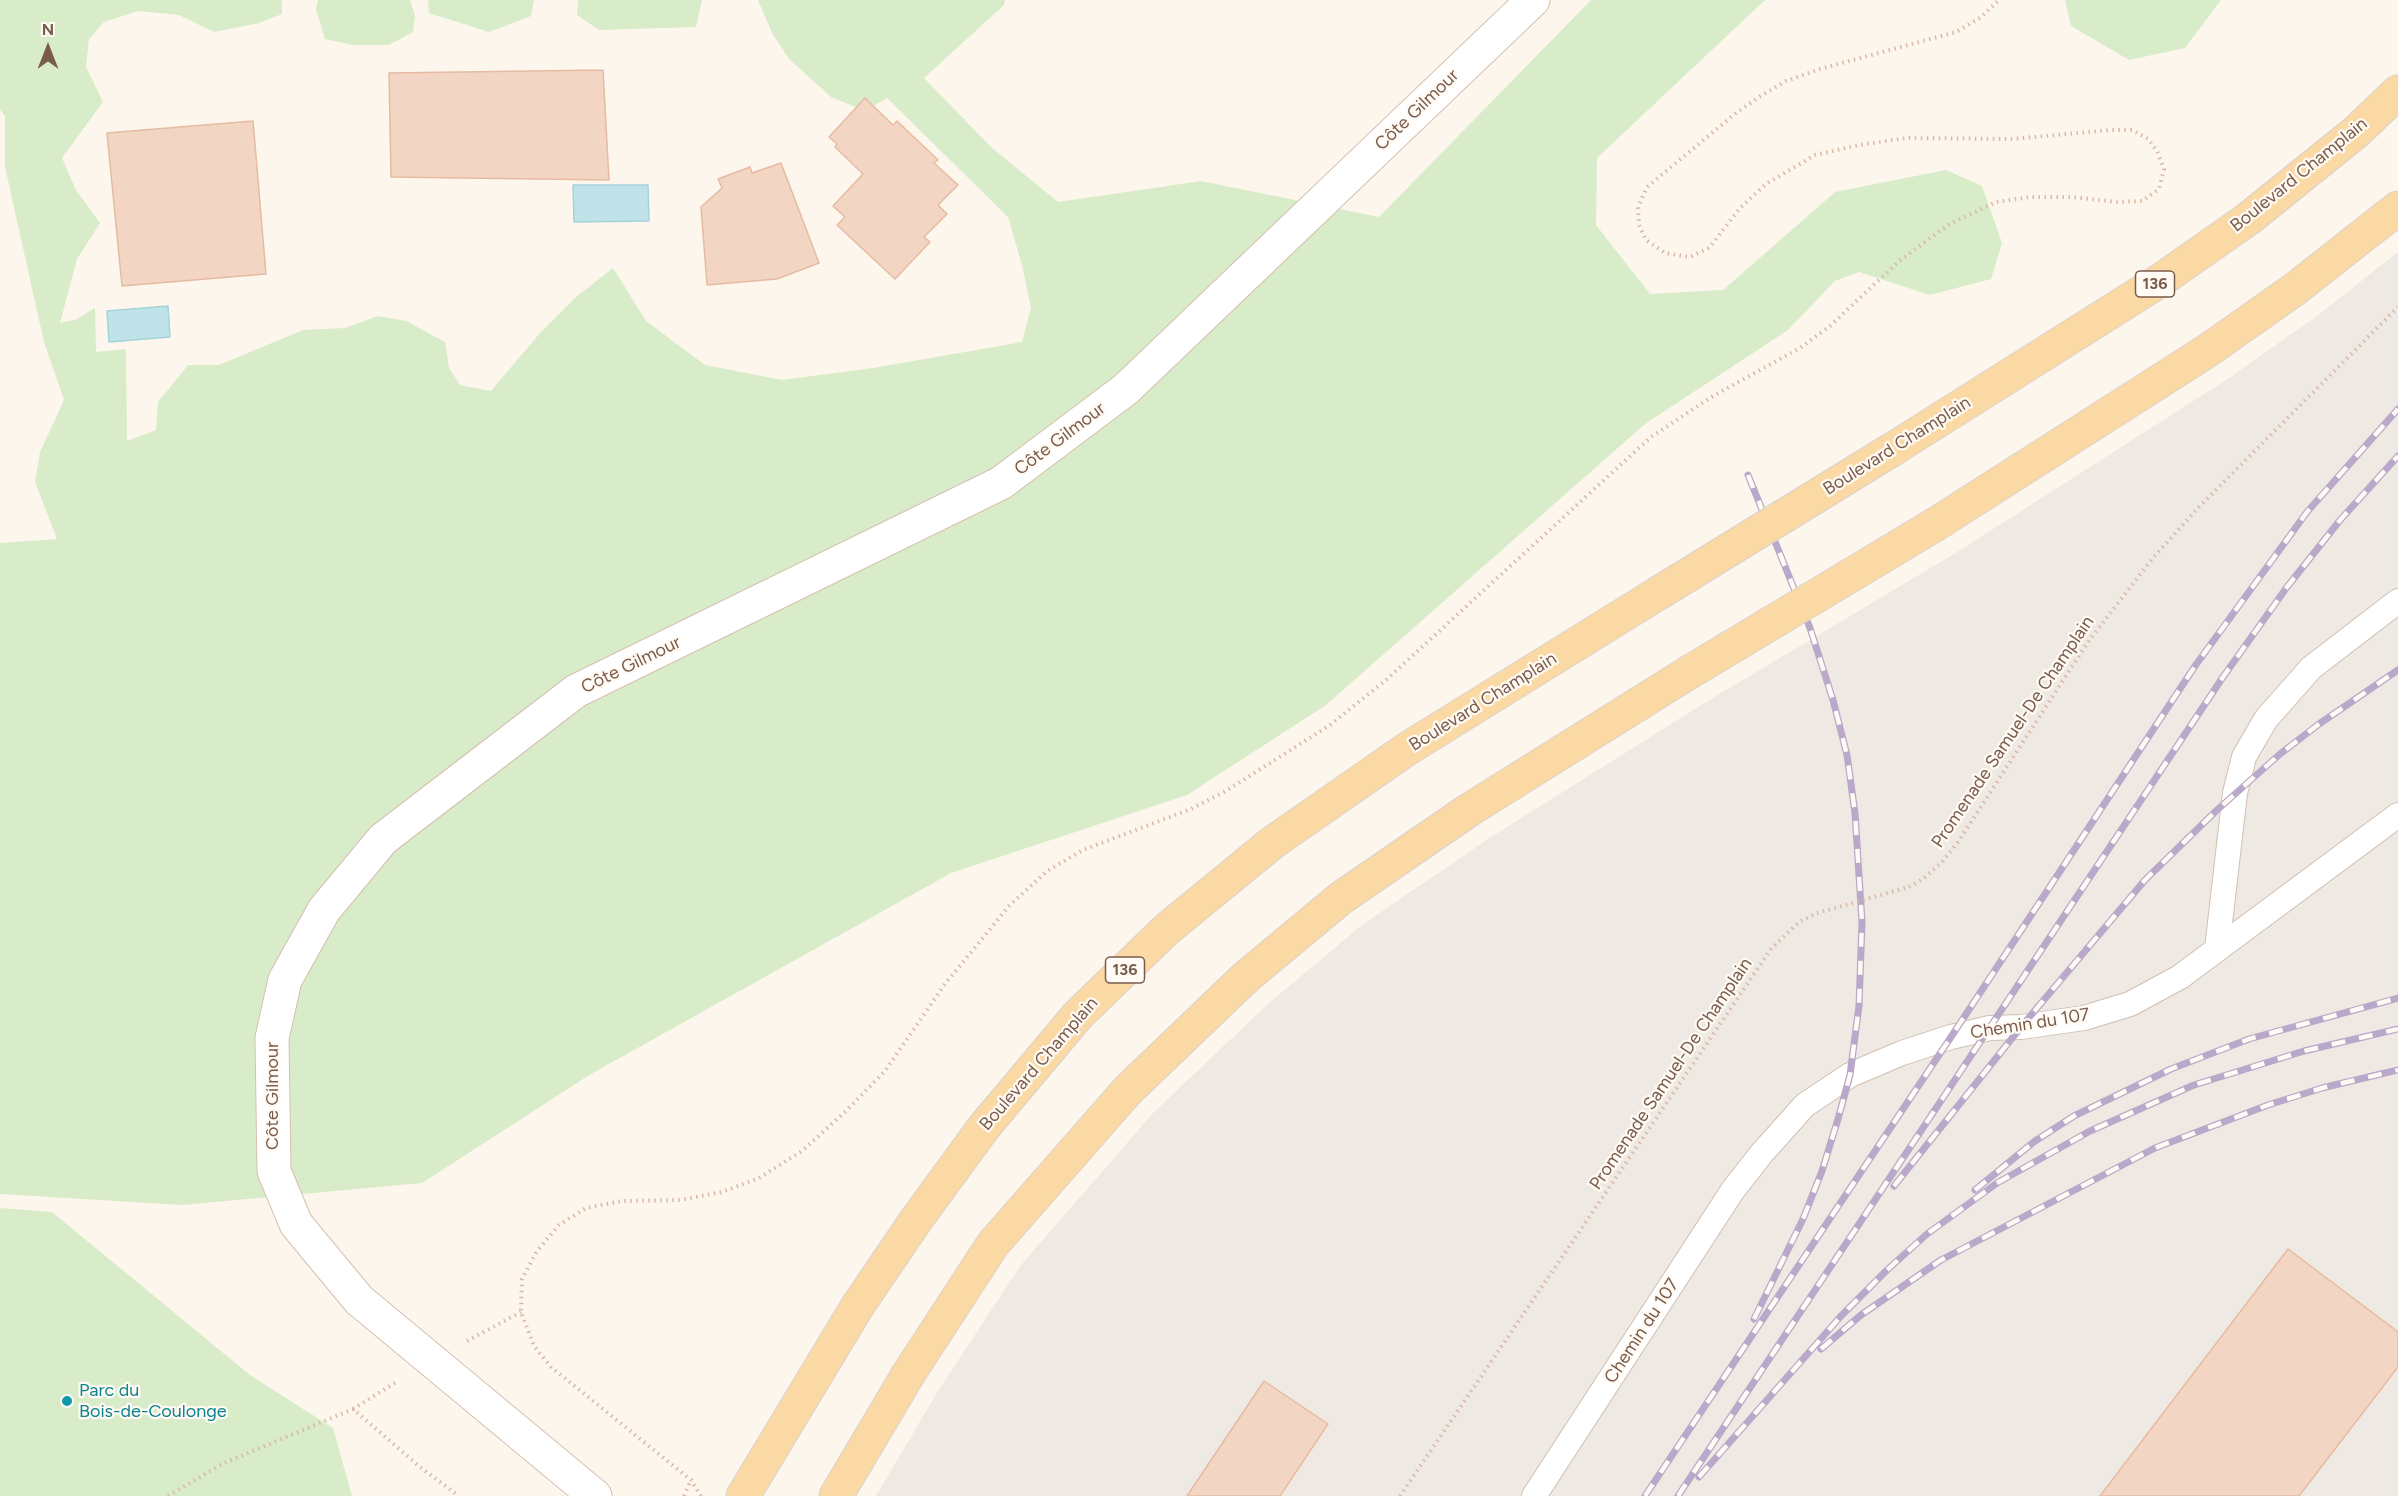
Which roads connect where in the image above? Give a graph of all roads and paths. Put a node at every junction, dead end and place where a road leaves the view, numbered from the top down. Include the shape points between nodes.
1 (1533, 0) edge
2 (1999, 0) edge
3 (2398, 92) edge
4 (2398, 208) edge
5 (2398, 307) edge
6 (2398, 601) edge
7 (2398, 815) edge
8 (2217, 949) junction
9 (691, 1480) junction
10 (168, 1496) edge
11 (459, 1496) edge
12 (595, 1496) edge
13 (684, 1496) edge
14 (701, 1496) edge
15 (743, 1496) edge
16 (836, 1496) edge
17 (1400, 1496) edge
18 (1534, 1496) edge

1 - 12 street, Côte Gilmour via 1126,388 1001,483 576,692 383,839 324,910 285,980 272,1038 274,1171 296,1224 359,1300
2 - 9 path via 1980,18 1956,32 1820,69 1786,81 1759,97 1647,187 1638,207 1639,225 1646,240 1665,254 1690,257 1709,248 1740,208 1766,183 1815,155 1907,138 2012,139 2132,130 2148,139 2157,151 2164,169 2158,189 2142,201 2030,197 1996,202 1948,225 1898,262 1830,326 1800,348 1713,396 1651,438 1386,680 1330,725 1226,791 1191,809 1083,850 1047,871 1008,906 945,984 885,1071 802,1151 759,1178 722,1192 680,1200 622,1201 586,1208 559,1225 537,1251 522,1279 521,1312 534,1346 552,1367
3 - 15 main road, Boulevard Champlain / 136, bridge via 2356,132 2248,219 2161,280 1407,749 1272,843 1167,929 1078,1016 984,1127 857,1306
4 - 16 main road, bridge via 2295,289 2207,351 1936,524 1469,810 1341,898 1246,977 1128,1090 993,1244 909,1373
5 - 17 path, Promenade Samuel-De Champlain, bridge via 2152,559 2088,642 1958,842 1936,867 1909,887 1798,922 1771,949
6 - 8 lane via 2311,668 2266,720 2244,757 2235,793
7 - 8 lane, Chemin du 107
8 - 18 lane, Chemin du 107 via 2180,977 2130,1004 2084,1018 1990,1028 1951,1037 1850,1075 1805,1105 1733,1190
9 - 13 path
9 - 14 path
10 - 11 path via 224,1463 352,1409

